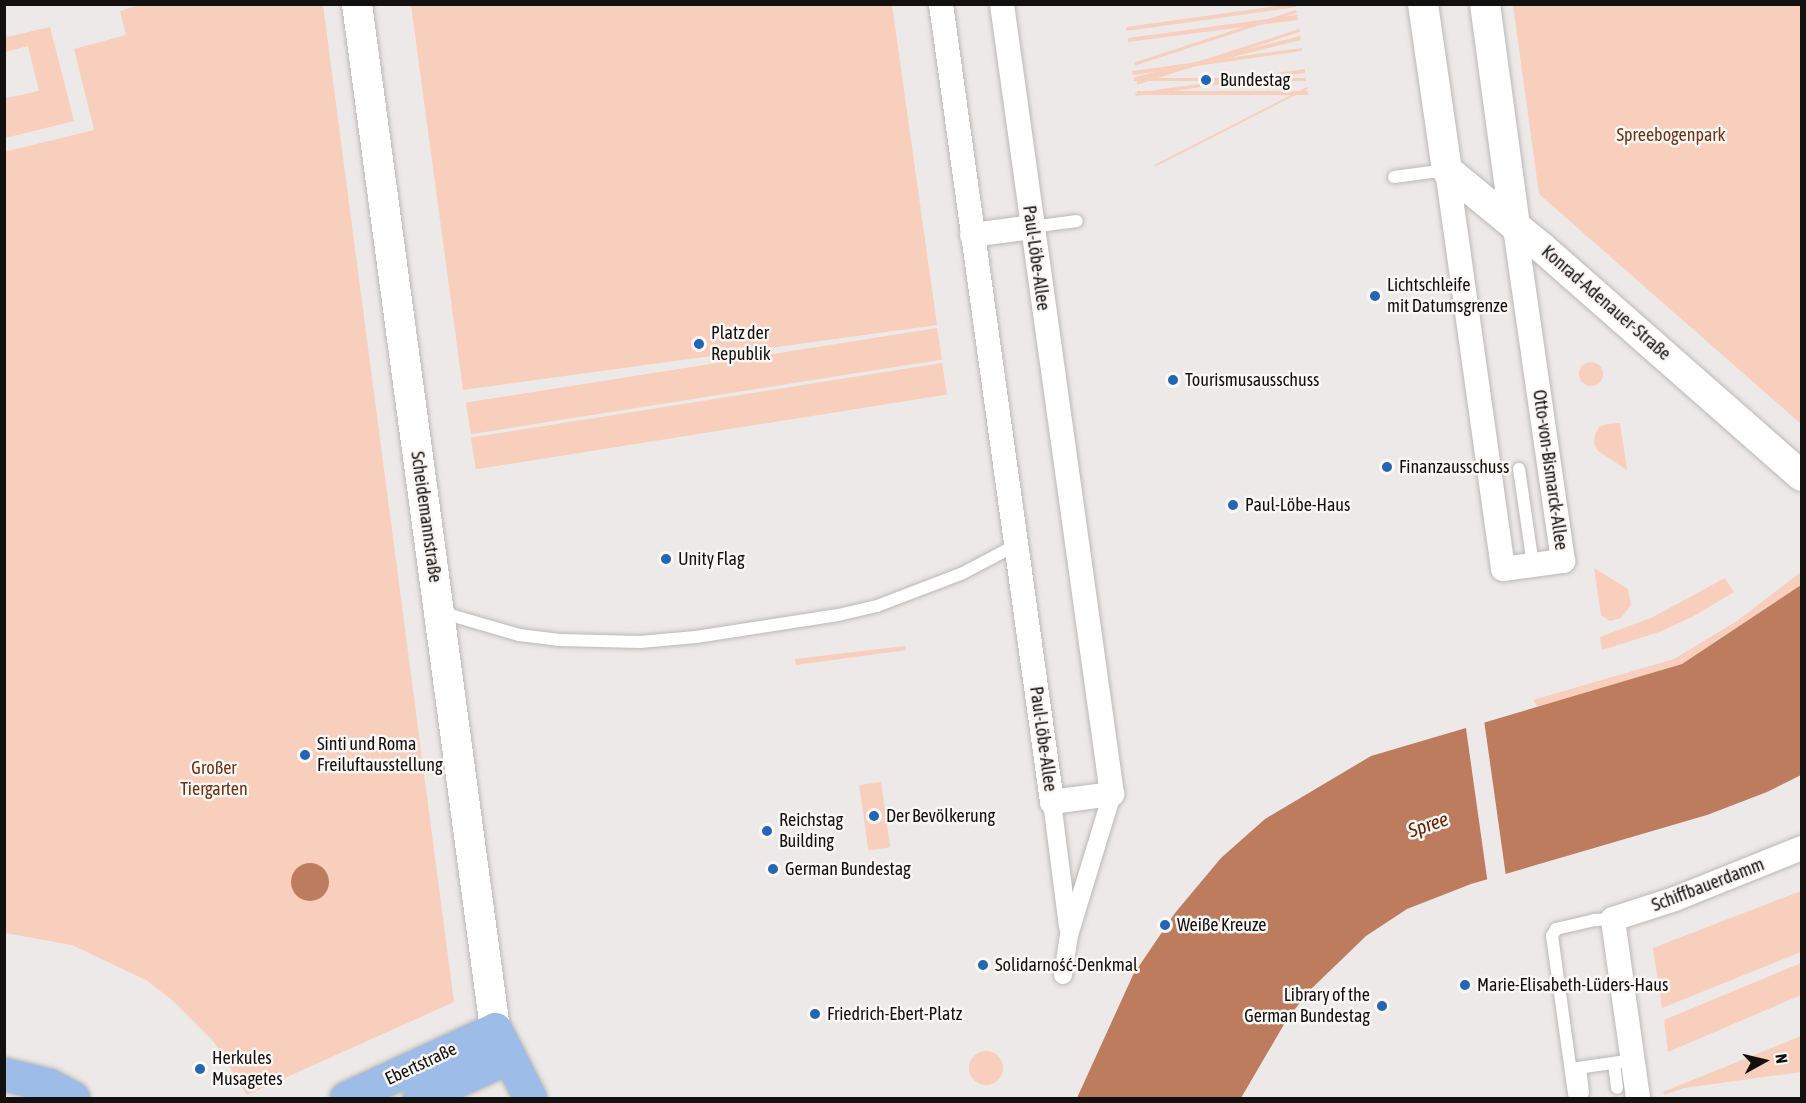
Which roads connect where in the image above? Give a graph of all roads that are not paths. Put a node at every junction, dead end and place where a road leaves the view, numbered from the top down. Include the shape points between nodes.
1 (357, 4) edge
2 (941, 4) edge
3 (1002, 4) edge
4 (1423, 4) edge
5 (1485, 4) edge
6 (1447, 170) junction
7 (1394, 177) dead end
8 (1077, 221) dead end
9 (1515, 226) junction
10 (1032, 227) junction
11 (972, 235) junction
12 (1519, 469) dead end
13 (1802, 476) edge
14 (1016, 545) junction
15 (1533, 565) junction
16 (439, 612) junction
17 (1112, 794) junction
18 (1052, 802) junction
19 (1802, 848) edge
20 (1613, 919) junction
21 (1069, 935) junction
22 (1063, 975) dead end
23 (501, 1043) junction
24 (1623, 1061) junction
25 (1575, 1069) junction
26 (4, 1074) edge
27 (1628, 1093) edge
28 (1579, 1094) dead end
29 (73, 1098) edge
30 (346, 1098) edge
31 (419, 1098) edge
32 (530, 1098) edge

1 - 16 street, Scheidemannstraße
2 - 11 street, Paul-Löbe-Allee
3 - 10 street, Paul-Löbe-Allee
4 - 6 street, Otto-von-Bismarck-Allee
5 - 9 street, Otto-von-Bismarck-Allee
6 - 7 lane
6 - 9 street, Konrad-Adenauer-Straße
6 - 15 street, Otto-von-Bismarck-Allee via 1503,569
8 - 10 lane
9 - 13 street, Konrad-Adenauer-Straße
9 - 15 street, Otto-von-Bismarck-Allee via 1563,561
10 - 11 street
10 - 17 street, Paul-Löbe-Allee
11 - 14 street, Paul-Löbe-Allee
12 - 15 lane
14 - 16 lane via 963,573 877,606 696,637 640,642 560,640 519,635
14 - 18 street, Paul-Löbe-Allee
16 - 23 street, Scheidemannstraße
17 - 18 street, Paul-Löbe-Allee
17 - 21 street
18 - 21 street
19 - 20 street, Schiffbauerdamm via 1675,899
20 - 24 street
20 - 25 lane via 1556,929 1552,936
21 - 22 street
23 - 30 main road, Ebertstraße
23 - 31 main road, Ebertstraße
23 - 32 main road
24 - 25 lane
24 - 27 street
25 - 28 lane
26 - 29 main road via 49,1085

